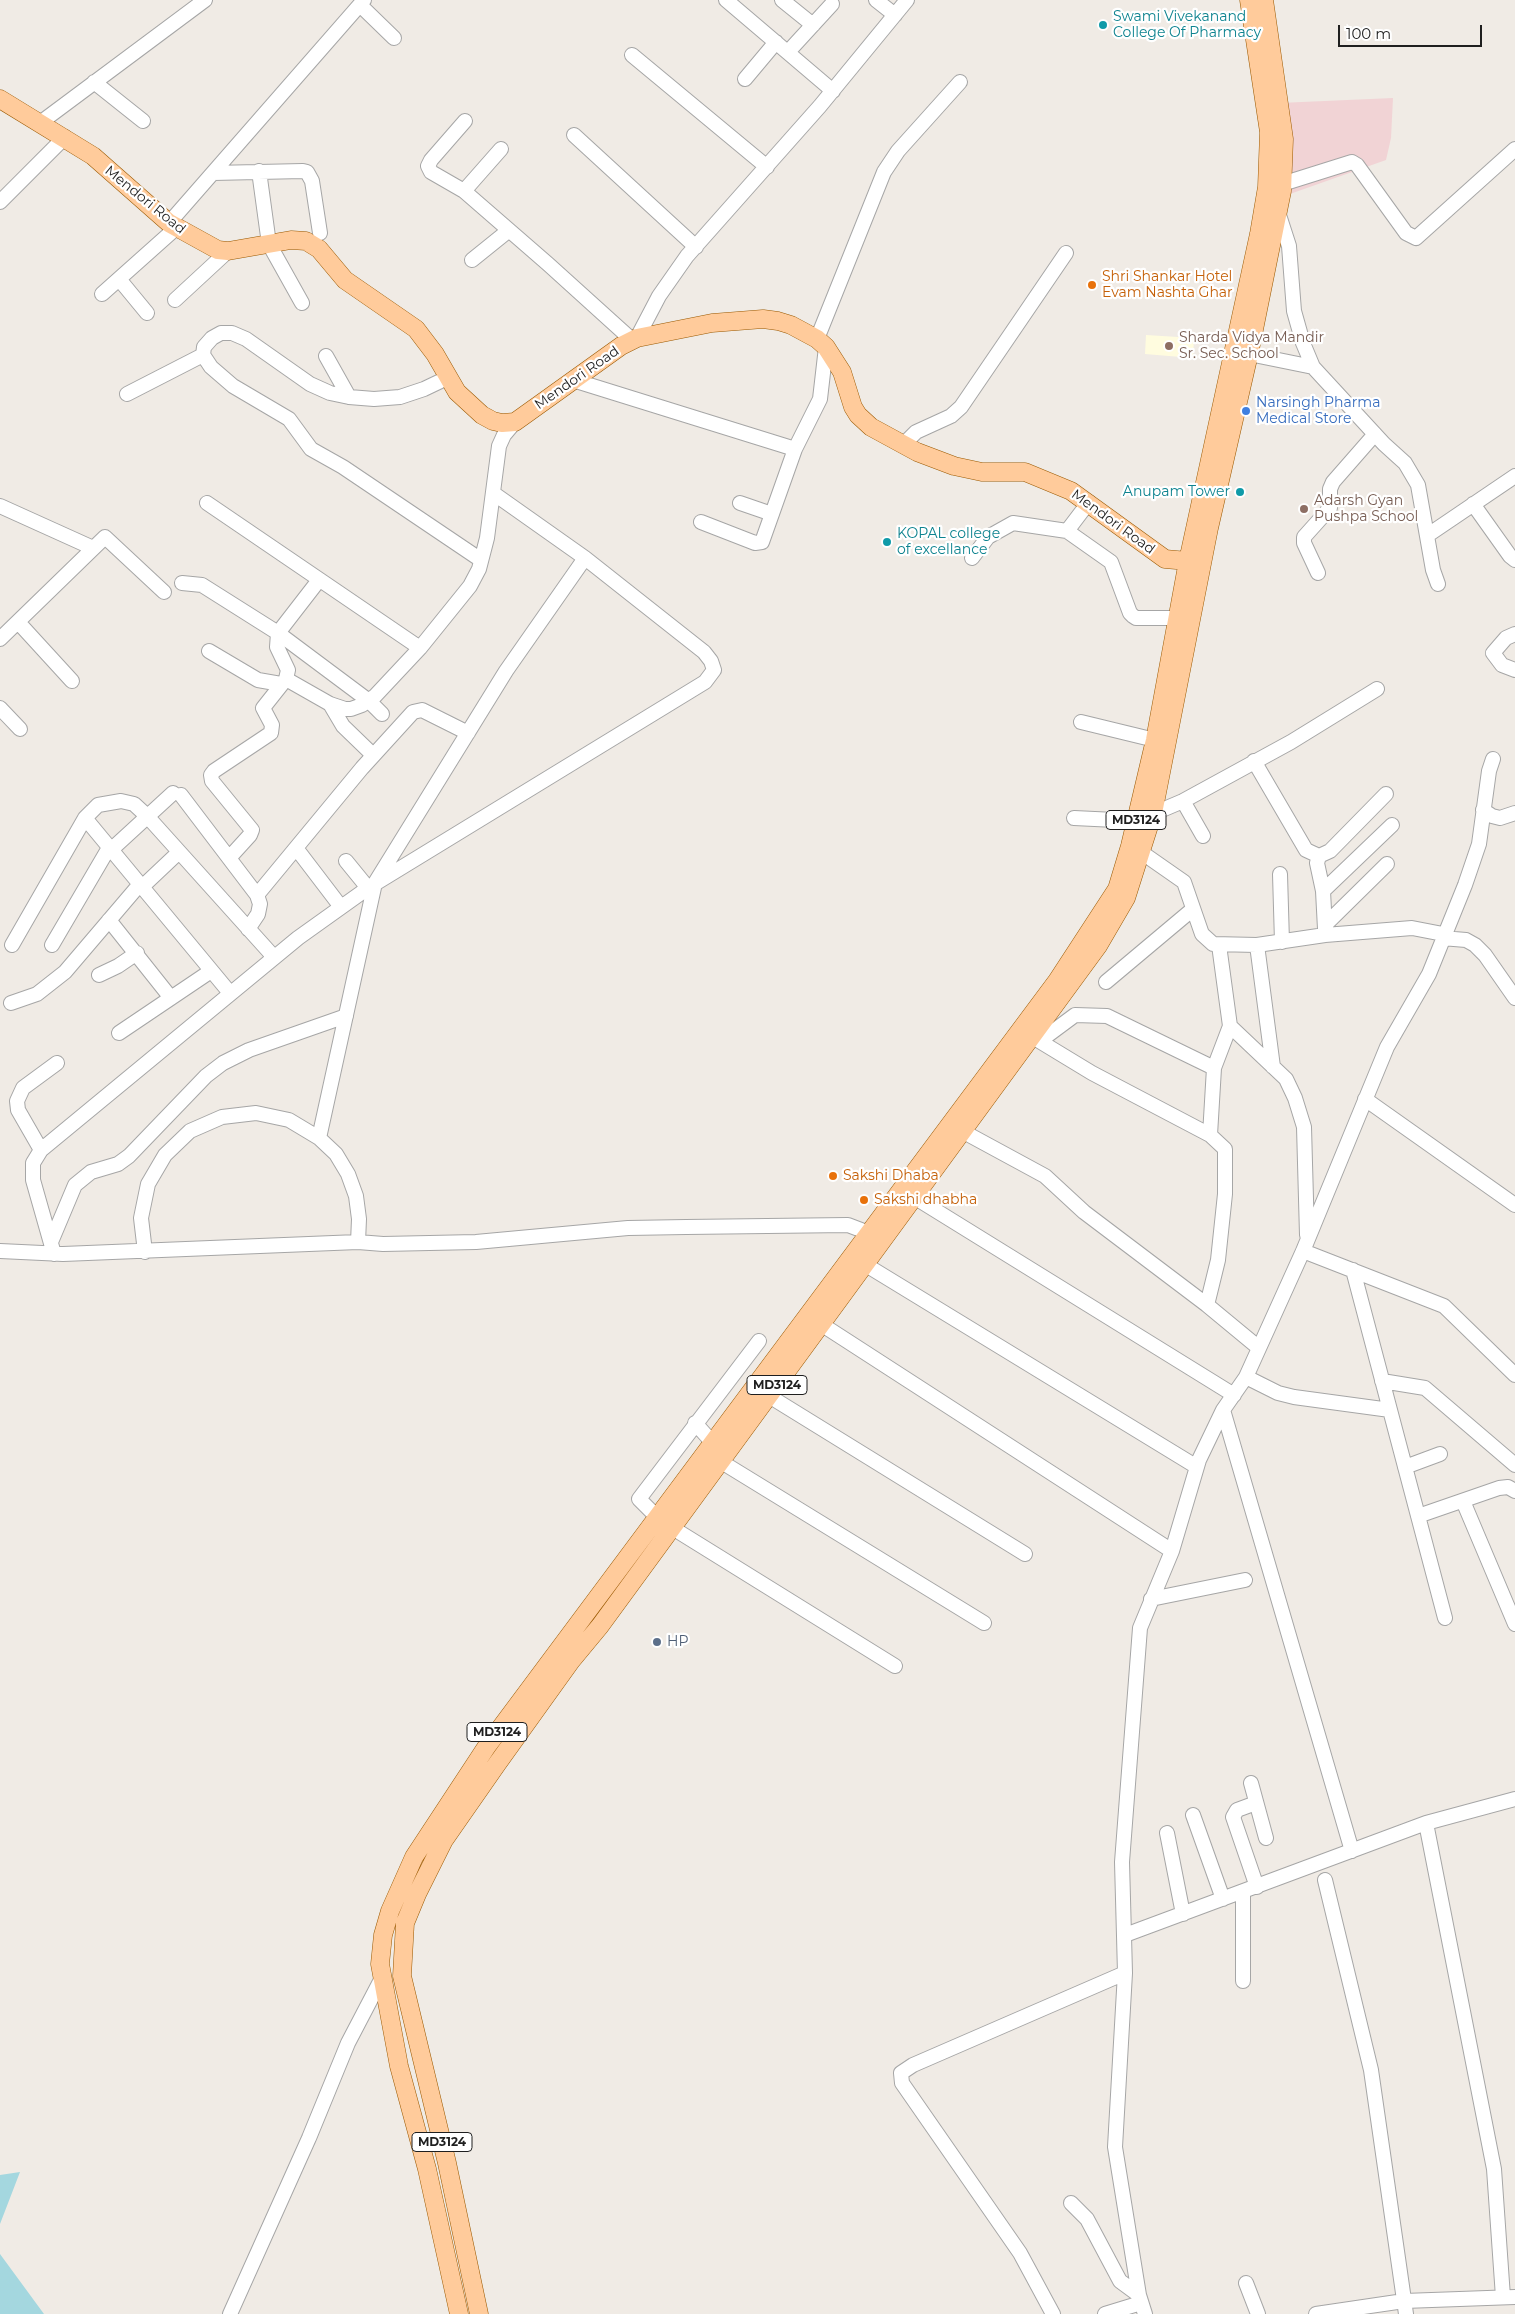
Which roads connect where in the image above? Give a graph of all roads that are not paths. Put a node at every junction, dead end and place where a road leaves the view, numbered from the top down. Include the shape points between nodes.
1 (205, 0) edge
2 (726, 0) edge
3 (782, 0) edge
4 (876, 0) edge
5 (907, 0) edge
6 (1249, 0) edge
7 (1264, 0) edge
8 (362, 3) edge
9 (832, 4) dead end
10 (895, 16) junction
11 (813, 25) junction
12 (394, 38) dead end
13 (776, 42) junction
14 (788, 52) junction
15 (632, 55) dead end
16 (745, 78) dead end
17 (94, 82) junction
18 (960, 82) dead end
19 (833, 91) junction
20 (0, 99) edge
21 (143, 121) dead end
22 (465, 121) dead end
23 (40, 123) junction
24 (574, 135) dead end
25 (65, 137) junction
26 (502, 149) dead end
27 (1515, 149) edge
28 (767, 167) junction
29 (259, 172) junction
30 (213, 173) junction
31 (1282, 184) junction
32 (464, 191) junction
33 (0, 202) edge
34 (1278, 211) junction
35 (173, 225) junction
36 (508, 231) junction
37 (320, 233) dead end
38 (268, 244) junction
39 (696, 247) junction
40 (228, 251) junction
41 (1066, 253) dead end
42 (472, 260) dead end
43 (119, 279) junction
44 (102, 294) dead end
45 (175, 300) dead end
46 (302, 303) dead end
47 (147, 313) dead end
48 (635, 339) junction
49 (822, 343) junction
50 (1249, 354) junction
51 (202, 355) junction
52 (326, 356) dead end
53 (1313, 367) junction
54 (1237, 372) junction
55 (447, 378) junction
56 (573, 380) junction
57 (127, 394) dead end
58 (349, 398) junction
59 (1229, 405) junction
60 (515, 422) junction
61 (1375, 434) junction
62 (903, 444) junction
63 (795, 449) junction
64 (1515, 477) edge
65 (493, 494) junction
66 (1089, 502) junction
67 (207, 503) dead end
68 (740, 503) dead end
69 (1473, 504) junction
70 (0, 506) edge
71 (772, 514) junction
72 (701, 522) dead end
73 (1068, 531) junction
74 (1428, 535) junction
75 (93, 548) junction
76 (585, 558) junction
77 (972, 558) dead end
78 (481, 560) junction
79 (1515, 560) edge
80 (1188, 561) junction
81 (1318, 573) dead end
82 (319, 580) junction
83 (182, 583) dead end
84 (1438, 584) dead end
85 (164, 592) dead end
86 (1178, 618) junction
87 (18, 622) junction
88 (278, 634) junction
89 (1515, 634) edge
90 (0, 639) edge
91 (420, 648) junction
92 (209, 651) dead end
93 (1515, 670) edge
94 (72, 681) dead end
95 (283, 681) junction
96 (1377, 689) dead end
97 (369, 701) junction
98 (330, 704) junction
99 (0, 708) edge
100 (382, 714) dead end
101 (1082, 722) dead end
102 (20, 729) dead end
103 (468, 733) junction
104 (1155, 740) junction
105 (373, 755) junction
106 (1493, 759) dead end
107 (1254, 762) junction
108 (1386, 794) dead end
109 (1183, 801) junction
110 (1483, 810) junction
111 (1153, 813) junction
112 (1515, 813) edge
113 (147, 816) junction
114 (85, 818) junction
115 (1074, 818) dead end
116 (1136, 821) junction
117 (1392, 825) dead end
118 (1202, 836) dead end
119 (111, 848) junction
120 (296, 848) junction
121 (178, 852) junction
122 (1141, 852) junction
123 (1320, 856) junction
124 (230, 857) junction
125 (346, 860) dead end
126 (1387, 864) dead end
127 (1280, 874) dead end
128 (141, 886) junction
129 (372, 886) junction
130 (1323, 891) junction
131 (257, 895) junction
132 (341, 907) junction
133 (1193, 909) junction
134 (109, 920) junction
135 (248, 929) junction
136 (1325, 930) junction
137 (1443, 936) junction
138 (1282, 942) junction
139 (12, 945) dead end
140 (52, 945) dead end
141 (1219, 945) junction
142 (1257, 945) junction
143 (137, 953) junction
144 (273, 956) junction
145 (211, 971) junction
146 (99, 975) dead end
147 (1106, 982) dead end
148 (230, 993) junction
149 (171, 998) junction
150 (1515, 998) edge
151 (11, 1003) dead end
152 (346, 1016) junction
153 (1230, 1026) junction
154 (119, 1032) dead end
155 (1036, 1038) junction
156 (57, 1063) dead end
157 (1273, 1066) junction
158 (1214, 1068) junction
159 (1365, 1099) junction
160 (962, 1131) junction
161 (1210, 1135) junction
162 (319, 1138) junction
163 (41, 1150) junction
164 (914, 1197) junction
165 (1515, 1205) edge
166 (875, 1238) junction
167 (358, 1242) junction
168 (1305, 1245) junction
169 (51, 1250) junction
170 (4, 1251) edge
171 (145, 1252) junction
172 (866, 1265) junction
173 (1353, 1270) junction
174 (1207, 1305) junction
175 (821, 1324) junction
176 (759, 1341) dead end
177 (1259, 1348) junction
178 (746, 1358) junction
179 (1515, 1375) edge
180 (1246, 1377) junction
181 (758, 1379) junction
182 (1382, 1381) junction
183 (1234, 1395) junction
184 (769, 1396) junction
185 (1223, 1410) junction
186 (1390, 1410) junction
187 (696, 1423) junction
188 (731, 1432) junction
189 (712, 1442) junction
190 (1440, 1454) dead end
191 (720, 1461) junction
192 (1515, 1464) edge
193 (1197, 1467) junction
194 (1405, 1467) junction
195 (1515, 1491) edge
196 (1463, 1501) junction
197 (1418, 1516) junction
198 (657, 1517) junction
199 (671, 1527) junction
200 (1172, 1551) junction
201 (1025, 1554) dead end
202 (1245, 1580) dead end
203 (1151, 1599) junction
204 (1445, 1618) dead end
205 (984, 1623) dead end
206 (1515, 1624) edge
207 (895, 1666) dead end
208 (1251, 1783) dead end
209 (1515, 1799) edge
210 (1256, 1803) junction
211 (1193, 1815) dead end
212 (1426, 1823) junction
213 (1167, 1833) dead end
214 (1266, 1838) dead end
215 (1352, 1851) junction
216 (1325, 1880) dead end
217 (1257, 1887) junction
218 (1243, 1892) junction
219 (1223, 1899) junction
220 (1183, 1914) junction
221 (1125, 1935) junction
222 (1125, 1973) junction
223 (383, 1976) junction
224 (1243, 1981) dead end
225 (1071, 2203) dead end
226 (1246, 2283) dead end
227 (1509, 2297) edge
228 (1142, 2304) edge
229 (1405, 2308) edge
230 (479, 2312) edge
231 (230, 2314) edge
232 (459, 2314) edge
233 (1052, 2314) edge
234 (1105, 2314) edge
235 (1258, 2314) edge
236 (1316, 2314) edge

1 - 17 street
2 - 13 street
3 - 11 street
4 - 10 street
5 - 10 street
6 - 54 main road via 1269,132 1270,164
7 - 31 main road via 1284,139
8 - 12 street
8 - 30 street
9 - 11 street
10 - 19 street
11 - 14 street
13 - 14 street
13 - 16 street
14 - 19 street
15 - 28 street
17 - 21 street
17 - 23 street
18 - 49 street via 898,151 884,172
19 - 28 street
20 - 23 main road, Mendori Road
22 - 32 street via 428,166 431,172
23 - 25 main road, Mendori Road
24 - 39 street
25 - 33 street
25 - 35 main road, Mendori Road via 93,156
26 - 32 street
27 - 31 street via 1416,238 1406,233 1352,162
28 - 39 street
29 - 30 street
29 - 37 street via 307,172 312,181
29 - 38 street
30 - 35 street
31 - 34 main road
32 - 36 street
34 - 50 main road
34 - 53 street via 1289,246 1294,311 1302,343
35 - 40 main road, Mendori Road via 218,250
35 - 43 street
36 - 42 street
36 - 48 street
38 - 40 main road, Mendori Road
38 - 46 street
38 - 55 main road, Mendori Road via 306,241 319,249 345,280 416,329 435,354
39 - 48 street via 659,296
40 - 45 street
41 - 62 street via 961,407 952,416 916,432
43 - 44 street
43 - 47 street
48 - 49 main road, Mendori Road via 712,323 763,319 791,325
48 - 56 main road, Mendori Road
49 - 62 main road, Mendori Road via 842,372 849,398 858,415 871,427
49 - 63 street via 820,399
50 - 53 street
50 - 54 main road
51 - 57 street
51 - 58 street via 212,338 232,333 246,339 310,384 330,394
51 - 78 street via 233,386 289,418 311,448
52 - 58 street
53 - 61 street
54 - 59 main road
55 - 58 street via 424,390 400,397
55 - 60 main road, Mendori Road via 482,415 502,423
56 - 60 main road, Mendori Road
56 - 63 street
59 - 80 main road, MD3124
59 - 111 main road via 1209,528
60 - 65 street via 499,446
61 - 74 street via 1406,463 1418,486
61 - 81 street via 1333,482 1330,508 1304,537
62 - 66 main road, Mendori Road via 926,456 964,468 982,472 1025,472 1071,490
63 - 71 street
64 - 69 street
65 - 76 street
65 - 78 street
66 - 73 street
66 - 80 main road, Mendori Road via 1165,558
67 - 82 street
68 - 71 street
69 - 74 street
69 - 79 street
70 - 75 street
71 - 72 street via 759,544
73 - 77 street via 1013,522 988,537
73 - 86 street via 1110,562 1133,616
74 - 84 street
75 - 85 street via 105,536
75 - 87 street
76 - 103 street via 506,671
76 - 129 street via 704,652 714,670 710,677
78 - 91 street via 470,586
80 - 86 main road, MD3124
82 - 88 street
82 - 91 street
83 - 88 street via 202,585
86 - 104 main road, MD3124
87 - 90 street
87 - 94 street
88 - 95 street via 277,647 288,670
88 - 97 street
89 - 93 street via 1506,638 1493,653 1502,665
91 - 97 street
92 - 95 street via 258,680
95 - 98 street
95 - 124 street via 263,708 272,725 268,736 211,775 212,781 252,830
96 - 107 street
97 - 98 street via 351,709
97 - 100 street
98 - 105 street via 343,726
99 - 102 street
101 - 104 street
103 - 105 street via 417,710
103 - 129 street
104 - 116 main road, MD3124
105 - 120 street
106 - 110 street
107 - 109 street
107 - 123 street via 1306,850
108 - 123 street via 1330,851
109 - 111 street
109 - 118 street
110 - 112 street via 1500,818
110 - 137 street via 1479,844
111 - 116 street
111 - 122 main road
113 - 114 street via 134,804 121,801 98,805
113 - 119 street
113 - 121 street
113 - 124 street via 177,794
114 - 119 street
114 - 139 street
115 - 116 street
116 - 166 main road, MD3124 via 1110,903 1057,981 936,1144
117 - 130 street
119 - 128 street
119 - 140 street
120 - 131 street
120 - 132 street
121 - 128 street
121 - 135 street
122 - 133 street via 1184,882
122 - 155 main road via 1126,898
123 - 130 street via 1317,863
124 - 131 street
125 - 129 street
126 - 136 street
127 - 138 street
128 - 134 street
128 - 145 street
129 - 132 street
129 - 152 street
130 - 136 street
131 - 135 street via 260,904 258,914
132 - 144 street
133 - 141 street via 1202,934
133 - 147 street
134 - 143 street
134 - 151 street via 83,953 47,988
135 - 144 street
136 - 137 street via 1412,928
136 - 138 street
137 - 150 street via 1466,940 1475,946
137 - 159 street via 1429,974 1387,1047
138 - 142 street
141 - 142 street
141 - 153 street
142 - 157 street
143 - 146 street
143 - 149 street
144 - 148 street
145 - 148 street
145 - 149 street
148 - 163 street
149 - 154 street
152 - 162 street
152 - 169 street via 249,1050 206,1076 129,1156 118,1164 91,1172 75,1185
153 - 157 street
153 - 158 street
155 - 158 street via 1075,1015 1108,1016
155 - 160 main road
155 - 161 street via 1092,1073
156 - 163 street via 23,1088 17,1101 18,1110
157 - 168 street via 1286,1078 1304,1127
158 - 161 street
159 - 165 street
159 - 168 street
160 - 164 main road
160 - 174 street via 1045,1176 1084,1212
161 - 174 street via 1225,1149 1225,1194 1218,1260
162 - 167 street via 336,1154 351,1181 360,1219
162 - 171 street via 289,1120 256,1113 222,1117 190,1132 165,1155 148,1184 141,1218
163 - 169 street via 33,1163 33,1180
164 - 166 main road
164 - 183 street
166 - 167 street via 848,1225 628,1228 476,1242
166 - 172 main road, MD3124
166 - 181 main road, MD3124
167 - 171 street
168 - 173 street
168 - 177 street
169 - 170 street
169 - 171 street
172 - 175 main road, MD3124
172 - 193 street
173 - 179 street via 1444,1306
173 - 182 street
174 - 177 street
175 - 184 main road, MD3124
175 - 200 street
176 - 178 street
177 - 180 street
178 - 181 street
178 - 187 street
180 - 183 street
180 - 186 street via 1294,1397
181 - 188 main road, MD3124
182 - 186 street
182 - 192 street via 1425,1388
183 - 185 street
184 - 188 main road, MD3124
184 - 201 street
185 - 193 street
185 - 215 street
186 - 194 street
187 - 189 street
187 - 198 street via 639,1499
188 - 189 main road, MD3124
188 - 191 main road, MD3124
189 - 198 main road, MD3124
190 - 194 street
191 - 199 main road, MD3124
191 - 205 street
193 - 200 street
194 - 197 street
195 - 196 street via 1508,1487 1499,1488
196 - 197 street
196 - 206 street
197 - 204 street
198 - 223 main road, MD3124 via 487,1746 430,1829 390,1910 383,1935 380,1964
199 - 207 street
199 - 230 main road, MD3124 via 444,1840 405,1923 402,1976
200 - 203 street
202 - 203 street
203 - 221 street via 1140,1628 1122,1862
208 - 210 street
209 - 212 street
210 - 214 street
210 - 217 street via 1236,1810 1234,1817
211 - 219 street
212 - 215 street
212 - 227 street via 1494,2169
213 - 220 street
215 - 217 street
216 - 229 street via 1371,2070
217 - 218 street
218 - 219 street
218 - 224 street
219 - 220 street
220 - 221 street
221 - 222 street
222 - 228 street via 1115,2147
222 - 233 street via 913,2065 900,2078 1020,2253
223 - 231 street via 348,2044
223 - 232 main road, MD3124 via 399,2066 427,2169
225 - 228 street via 1087,2219 1120,2281
226 - 235 street
227 - 229 street
228 - 234 street
229 - 236 street

